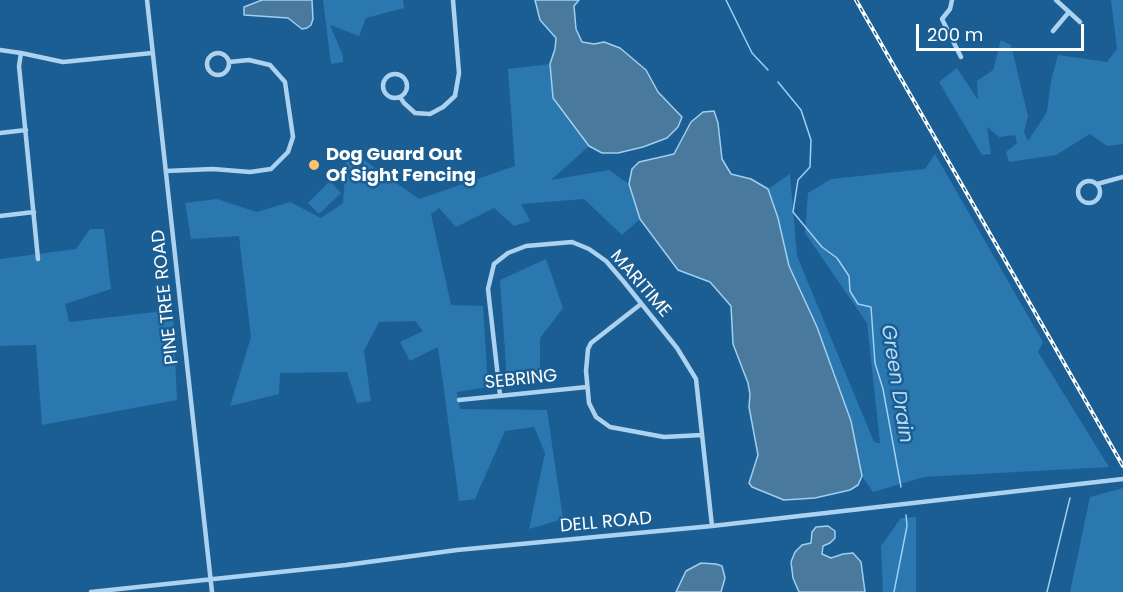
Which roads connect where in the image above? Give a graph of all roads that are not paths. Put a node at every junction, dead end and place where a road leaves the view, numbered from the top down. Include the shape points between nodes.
1 (147, 0) edge
2 (453, 0) edge
3 (952, 0) edge
4 (1056, 0) edge
5 (1069, 12) junction
6 (1080, 22) dead end
7 (1053, 32) dead end
8 (0, 50) edge
9 (21, 53) junction
10 (152, 53) junction
11 (961, 57) dead end
12 (229, 62) junction
13 (400, 97) junction
14 (26, 130) junction
15 (0, 133) edge
16 (166, 171) junction
17 (1123, 177) edge
18 (1097, 184) junction
19 (34, 212) junction
20 (0, 216) edge
21 (38, 259) dead end
22 (641, 304) junction
23 (587, 387) junction
24 (500, 395) junction
25 (459, 400) dead end
26 (702, 435) junction
27 (1123, 479) edge
28 (712, 526) junction
29 (210, 579) junction
30 (91, 592) edge
31 (212, 592) edge

1 - 10 street, PINE TREE ROAD
2 - 13 street via 459,73 455,96 430,114 415,113
3 - 11 street via 942,19
4 - 5 street
5 - 6 street
5 - 7 street
8 - 9 street
9 - 10 street via 63,62
9 - 14 street
10 - 16 street, PINE TREE ROAD
12 - 12 street via 220,75 213,74 207,66 214,53 222,53
12 - 16 street via 249,60 270,66 285,82 293,137 288,152 271,169
13 - 13 street via 405,91 405,80 391,75 383,83 384,91 392,98
14 - 15 street
14 - 19 street
16 - 29 street, PINE TREE ROAD
17 - 18 street
18 - 18 street via 1097,199 1082,200 1081,184
19 - 20 street
19 - 21 street
22 - 23 street via 591,343 586,362
22 - 24 street, MARITIME via 606,261 572,242 526,246 508,253 494,264 488,289
22 - 26 street, MARITIME via 677,348 696,379
23 - 24 street, SEBRING
23 - 26 street via 596,417 610,427 664,437
24 - 25 street, SEBRING
26 - 28 street, MARITIME
27 - 28 street, DELL ROAD
28 - 29 street, DELL ROAD
29 - 30 street, DELL ROAD
29 - 31 street, PINE TREE ROAD

